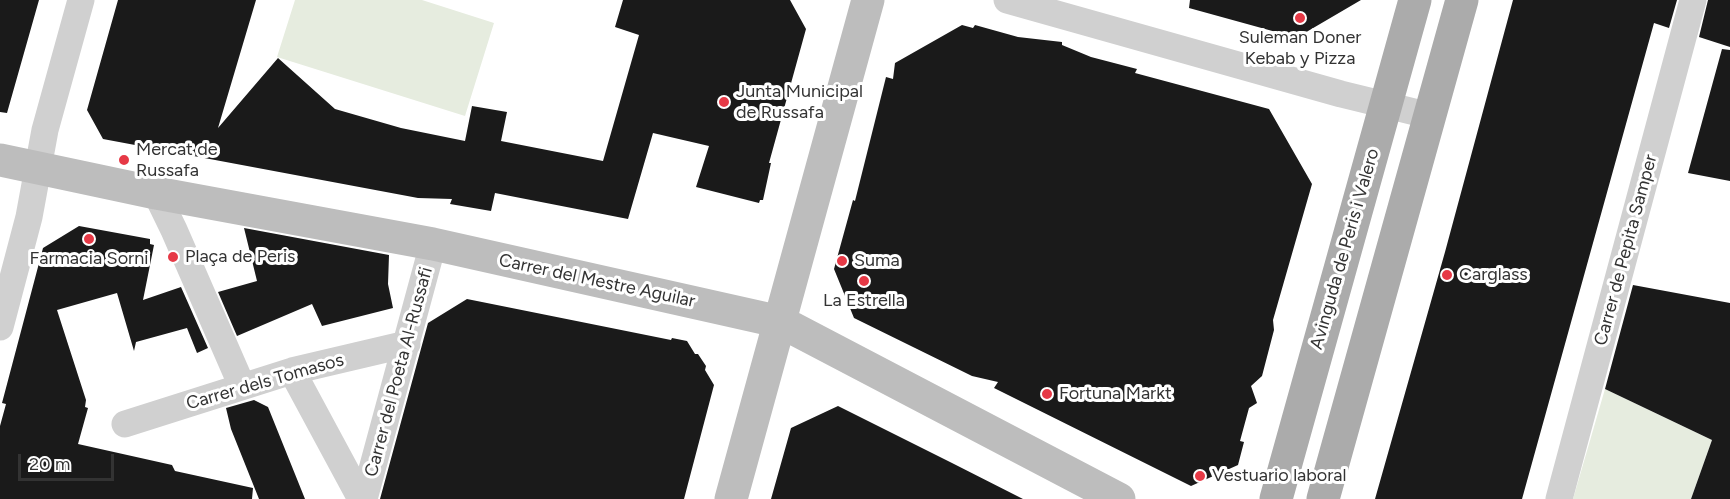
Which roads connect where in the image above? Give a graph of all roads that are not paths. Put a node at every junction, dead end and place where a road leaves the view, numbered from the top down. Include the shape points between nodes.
1 (81, 0) edge
2 (868, 0) edge
3 (1007, 0) edge
4 (1415, 0) edge
5 (1462, 0) edge
6 (1693, 0) edge
7 (1386, 105) junction
8 (1431, 116) junction
9 (0, 160) edge
10 (37, 168) junction
11 (156, 193) junction
12 (432, 244) junction
13 (781, 322) junction
14 (0, 327) edge
15 (407, 344) junction
16 (292, 371) junction
17 (242, 386) junction
18 (125, 424) dead end
19 (363, 499) edge
20 (731, 499) edge
21 (1119, 499) edge
22 (1275, 499) edge
23 (1323, 499) edge
24 (1559, 499) edge

1 - 10 street
2 - 13 street
3 - 7 street
4 - 7 main road, Avinguda de Peris i Valero
5 - 8 main road
6 - 24 street, Carrer de Pepita Samper
7 - 8 street
7 - 22 main road, Avinguda de Peris i Valero
8 - 23 main road
9 - 10 street, Carrer del Mestre Aguilar
10 - 11 street, Carrer del Mestre Aguilar
10 - 14 street via 29,217
11 - 12 street, Carrer del Mestre Aguilar
11 - 17 street
12 - 13 street, Carrer del Mestre Aguilar
12 - 15 street, Carrer del Poeta Al-Russafi
13 - 20 street
13 - 21 street, Carrer del Mestre Aguilar
15 - 16 street, Carrer dels Tomasos
15 - 19 street, Carrer del Poeta Al-Russafi
16 - 17 street, Carrer dels Tomasos
16 - 19 street
17 - 18 street, Carrer dels Tomasos

